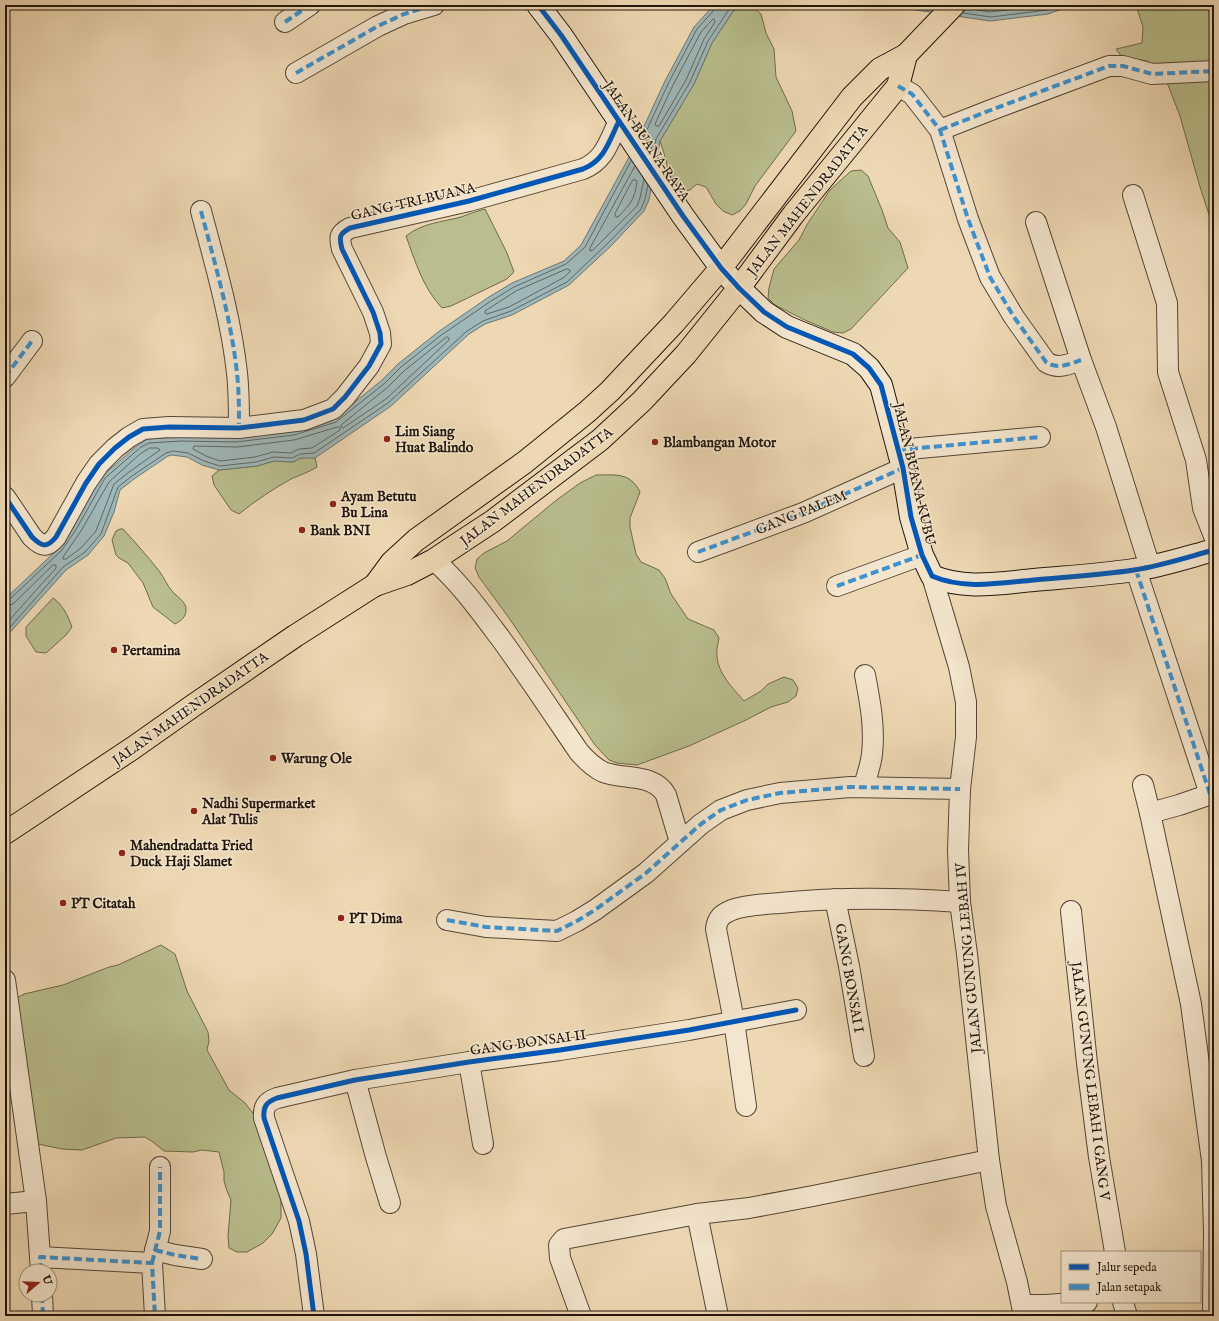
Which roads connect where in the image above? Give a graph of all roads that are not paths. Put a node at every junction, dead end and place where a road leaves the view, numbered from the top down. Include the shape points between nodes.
1 (310, 5) edge
2 (434, 5) edge
3 (538, 5) edge
4 (954, 5) edge
5 (285, 22) dead end
6 (913, 48) junction
7 (1214, 71) edge
8 (296, 73) dead end
9 (898, 86) junction
10 (621, 125) junction
11 (940, 130) junction
12 (1133, 195) dead end
13 (201, 211) dead end
14 (1036, 222) dead end
15 (721, 268) junction
16 (739, 288) junction
17 (32, 341) dead end
18 (1081, 360) junction
19 (5, 377) edge
20 (239, 428) junction
21 (1040, 437) dead end
22 (901, 459) junction
23 (5, 497) edge
24 (1214, 536) edge
25 (1214, 550) edge
26 (698, 552) dead end
27 (922, 555) junction
28 (434, 560) junction
29 (1143, 568) junction
30 (932, 576) junction
31 (375, 585) junction
32 (837, 586) dead end
33 (865, 675) dead end
34 (1143, 785) dead end
35 (864, 787) junction
36 (960, 789) junction
37 (1212, 794) edge
38 (1150, 813) junction
39 (5, 833) edge
40 (680, 842) junction
41 (835, 900) junction
42 (960, 902) junction
43 (1071, 910) dead end
44 (447, 920) dead end
45 (5, 980) edge
46 (796, 1010) dead end
47 (734, 1021) junction
48 (864, 1056) dead end
49 (469, 1062) junction
50 (355, 1080) junction
51 (746, 1106) dead end
52 (483, 1144) dead end
53 (989, 1160) junction
54 (160, 1167) dead end
55 (36, 1201) junction
56 (390, 1203) dead end
57 (5, 1204) edge
58 (697, 1214) junction
59 (1115, 1251) edge
60 (153, 1256) junction
61 (202, 1258) dead end
62 (40, 1263) edge
63 (54, 1263) edge
64 (42, 1303) edge
65 (1080, 1303) edge
66 (1123, 1303) edge
67 (1209, 1306) edge
68 (1023, 1311) edge
69 (43, 1316) edge
70 (155, 1316) edge
71 (314, 1316) edge
72 (581, 1316) edge
73 (718, 1316) edge
74 (1127, 1316) edge

1 - 5 street
2 - 8 street via 404,14 378,26
3 - 10 street, JALAN BUANA RAYA
4 - 6 highway, JALAN MAHENDRADATTA
6 - 9 highway, JALAN MAHENDRADATTA
6 - 15 highway, JALAN MAHENDRADATTA via 880,69 852,97
7 - 11 street via 1152,74 1124,66 1109,66
9 - 11 street via 912,94
9 - 16 highway, JALAN MAHENDRADATTA via 793,215
10 - 15 street, JALAN BUANA RAYA
10 - 20 street, GANG TRI BUANA via 601,157 583,169 469,201 350,228 343,232 340,239 342,249 373,312 381,344 369,366 333,409 304,420
11 - 18 street via 968,219 990,277 999,293 1046,362 1054,367
12 - 24 street via 1167,303 1168,372 1196,460 1203,508
13 - 20 street via 231,337 237,374
14 - 18 street
15 - 16 street, JALAN BUANA RAYA
15 - 31 highway, JALAN MAHENDRADATTA via 674,324 610,391 525,462 416,540 392,562
16 - 22 street, JALAN BUANA KUBU via 764,312 787,327 853,354 869,368 881,384
16 - 28 highway, JALAN MAHENDRADATTA via 686,354 642,401 600,440 492,521
17 - 19 street
18 - 29 street via 1108,434
20 - 23 street, GANG TRI BUANA via 143,429 129,437 98,464 56,537 47,544 37,543
21 - 22 street, GANG PALEM
22 - 26 street, GANG PALEM via 803,513
22 - 27 street, JALAN BUANA KUBU via 911,517
25 - 29 street
27 - 30 street, JALAN BUANA KUBU
27 - 32 street
28 - 31 highway, JALAN MAHENDRADATTA via 407,574
28 - 40 street via 459,584 477,607 578,752 603,772 648,781 663,790
29 - 30 street via 1107,574 986,584 961,584
29 - 37 street
30 - 36 street, JALAN GUNUNG LEBAH IV via 966,702 966,737
31 - 39 highway, JALAN MAHENDRADATTA
33 - 35 street via 871,705 873,738 872,755
34 - 38 street
35 - 36 street
35 - 40 street via 780,793 747,800 721,810
36 - 42 street, JALAN GUNUNG LEBAH IV
37 - 38 street
38 - 67 street via 1190,1004 1212,1161 1214,1233
40 - 44 street via 646,873 595,910 577,922 557,930 486,927
41 - 42 street
41 - 47 street via 761,904 733,909 720,917 716,922 716,929
41 - 48 street, GANG BONSAI I
42 - 53 street, JALAN GUNUNG LEBAH IV
43 - 59 street, JALAN GUNUNG LEBAH I GANG V via 1087,1064
45 - 55 street
46 - 47 street, GANG BONSAI II
47 - 49 street, GANG BONSAI II via 690,1030
47 - 51 street
49 - 50 street, GANG BONSAI II
49 - 52 street
50 - 56 street
50 - 71 street, GANG BONSAI II via 270,1100 263,1110 299,1221
53 - 58 street via 749,1208
53 - 68 street, JALAN GUNUNG LEBAH IV via 996,1206 1018,1282
54 - 60 street via 160,1231
55 - 57 street
55 - 62 street
58 - 72 street via 564,1240 559,1245 560,1258
58 - 73 street
60 - 61 street
60 - 63 street
60 - 70 street
64 - 69 street
65 - 68 street
66 - 74 street

